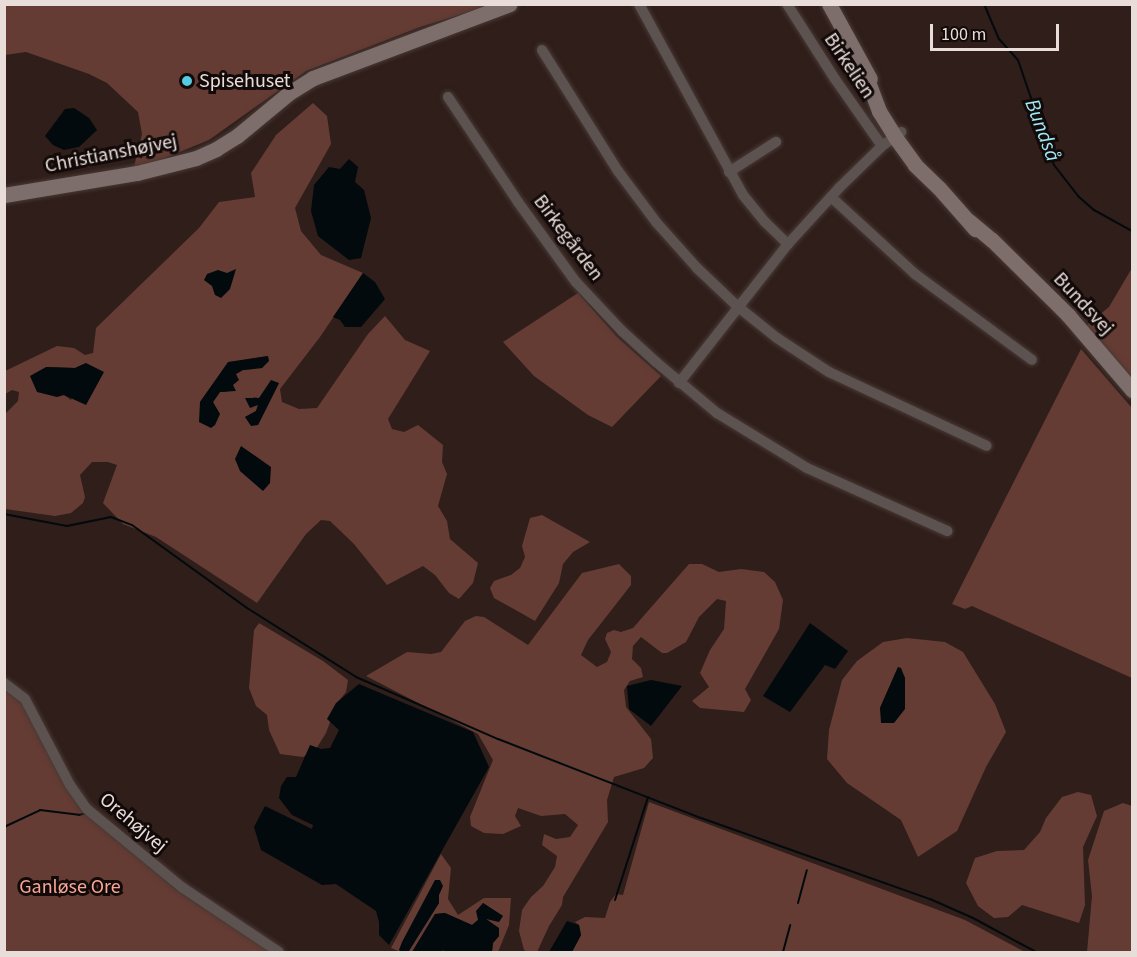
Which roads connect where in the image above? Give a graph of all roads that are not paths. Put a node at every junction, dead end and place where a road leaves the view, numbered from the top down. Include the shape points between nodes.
1 (510, 4) edge
2 (639, 4) edge
3 (787, 4) edge
4 (829, 4) edge
5 (542, 50) dead end
6 (448, 97) dead end
7 (893, 139) junction
8 (776, 142) dead end
9 (729, 172) junction
10 (4, 195) edge
11 (831, 197) junction
12 (788, 244) junction
13 (737, 306) junction
14 (1032, 360) dead end
15 (679, 382) junction
16 (1132, 390) edge
17 (987, 446) dead end
18 (947, 531) dead end
19 (4, 683) edge
20 (279, 952) edge

1 - 10 street, Christianshøjvej via 313,78 237,136 196,158 137,173
2 - 9 street
3 - 7 street, Birkelien via 835,79
4 - 7 street, Bundsvej
5 - 13 street via 618,171 656,222
6 - 15 street, Birkegården via 576,282 622,331
7 - 11 street
7 - 16 street, Bundsvej via 977,233 1068,315
8 - 9 street
9 - 12 street via 758,213
11 - 12 street
11 - 14 street via 915,274
12 - 13 street
13 - 15 street
13 - 17 street via 777,338 846,382
15 - 18 street, Birkegården via 717,412 807,468
19 - 20 street, Orehøjvej via 24,699 87,809 183,888

